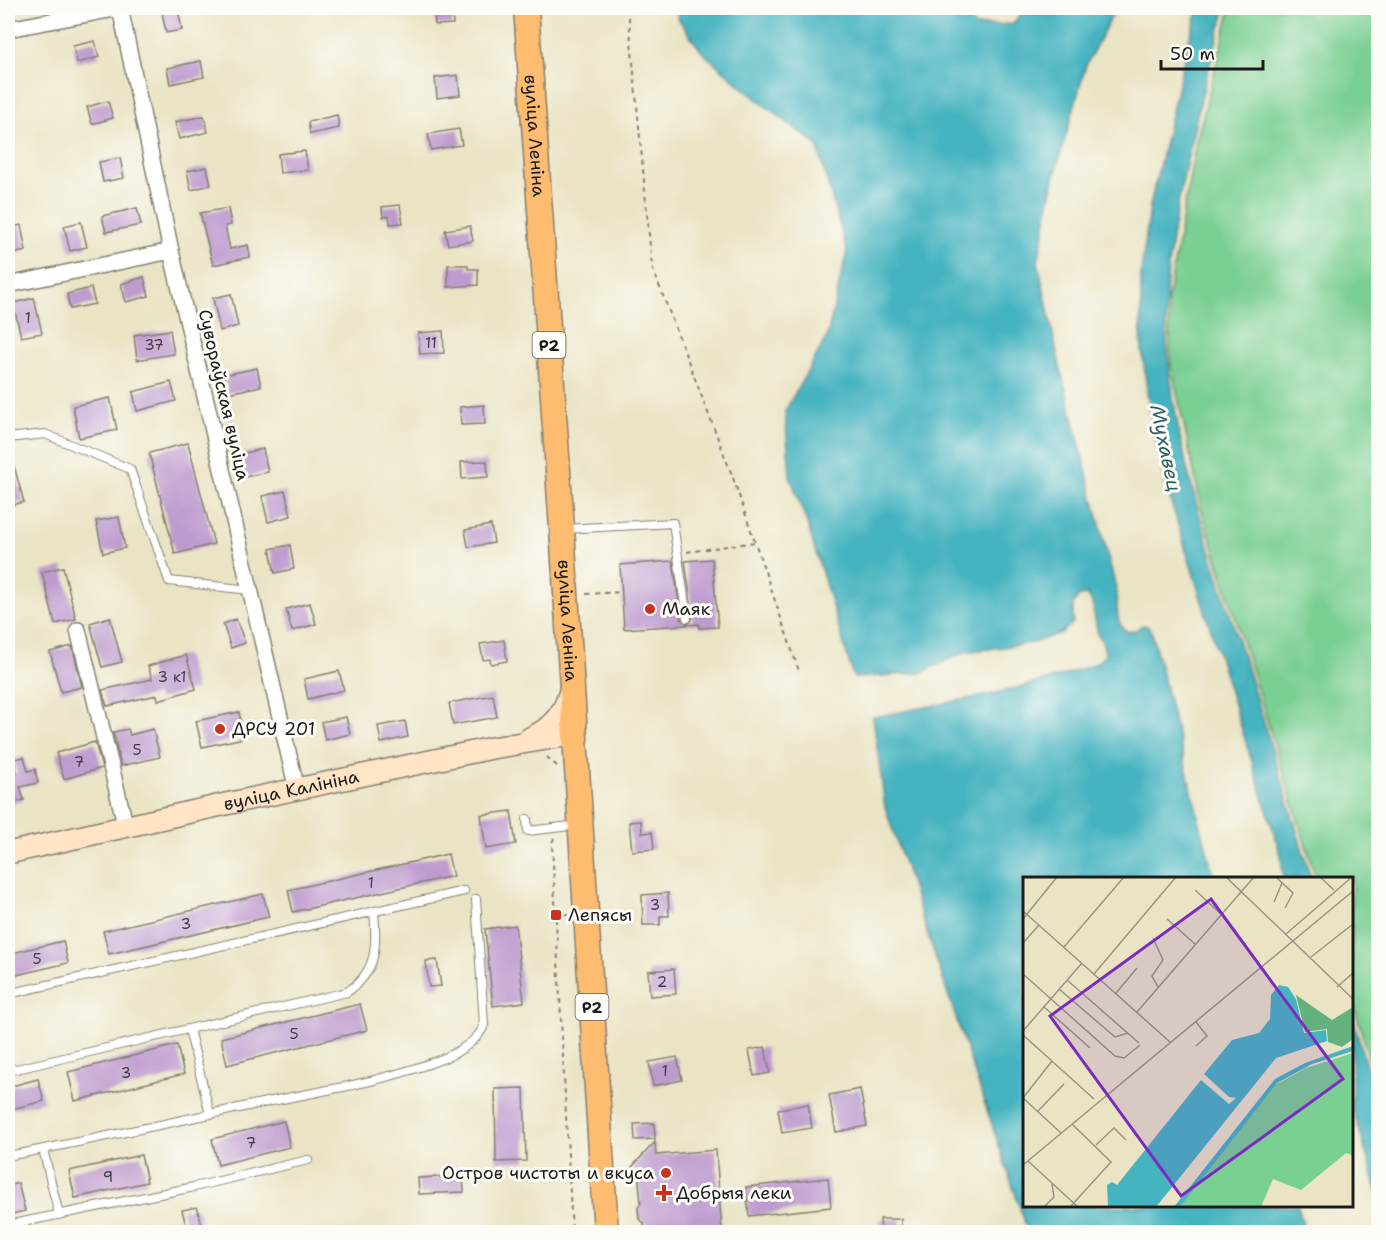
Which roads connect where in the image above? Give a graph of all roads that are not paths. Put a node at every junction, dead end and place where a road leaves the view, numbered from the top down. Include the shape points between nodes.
1 (120, 8) edge
2 (526, 8) edge
3 (8, 29) edge
4 (171, 251) junction
5 (8, 285) edge
6 (8, 438) edge
7 (562, 529) junction
8 (250, 590) junction
9 (687, 618) dead end
10 (78, 630) dead end
11 (571, 683) junction
12 (575, 734) junction
13 (518, 743) junction
14 (569, 777) junction
15 (297, 790) junction
16 (527, 819) dead end
17 (569, 826) junction
18 (126, 828) junction
19 (8, 854) edge
20 (464, 891) dead end
21 (476, 899) dead end
22 (374, 911) junction
23 (8, 994) edge
24 (189, 1029) junction
25 (8, 1071) edge
26 (210, 1114) junction
27 (43, 1149) junction
28 (8, 1156) edge
29 (308, 1161) dead end
30 (59, 1215) junction
31 (8, 1225) edge
32 (606, 1233) edge

1 - 3 street
1 - 4 street, Сувораўская вуліца
2 - 7 main road, вуліца Леніна / Р2
4 - 5 street
4 - 8 street, Сувораўская вуліца
6 - 8 lane via 45,434 130,469 169,580
7 - 9 lane via 673,523
7 - 11 main road, вуліца Леніна / Р2
8 - 15 street, Сувораўская вуліца
10 - 18 street
11 - 12 main road, вуліца Леніна / Р2
11 - 13 street via 561,714 553,724
12 - 13 street, вуліца Калініна
12 - 14 main road, вуліца Леніна / Р2
13 - 14 street via 553,748 567,761
13 - 15 street, вуліца Калініна
14 - 17 main road, вуліца Леніна / Р2
15 - 18 street, вуліца Калініна
16 - 17 lane via 528,831
17 - 32 main road, вуліца Леніна / Р2
18 - 19 street, вуліца Калініна
20 - 22 lane
21 - 26 lane via 484,1025 479,1035 442,1059 414,1069
22 - 23 lane
22 - 24 lane via 373,959 366,975 346,992
24 - 25 lane
24 - 26 lane
26 - 27 lane
27 - 28 lane
27 - 30 lane
29 - 30 lane
30 - 31 lane

